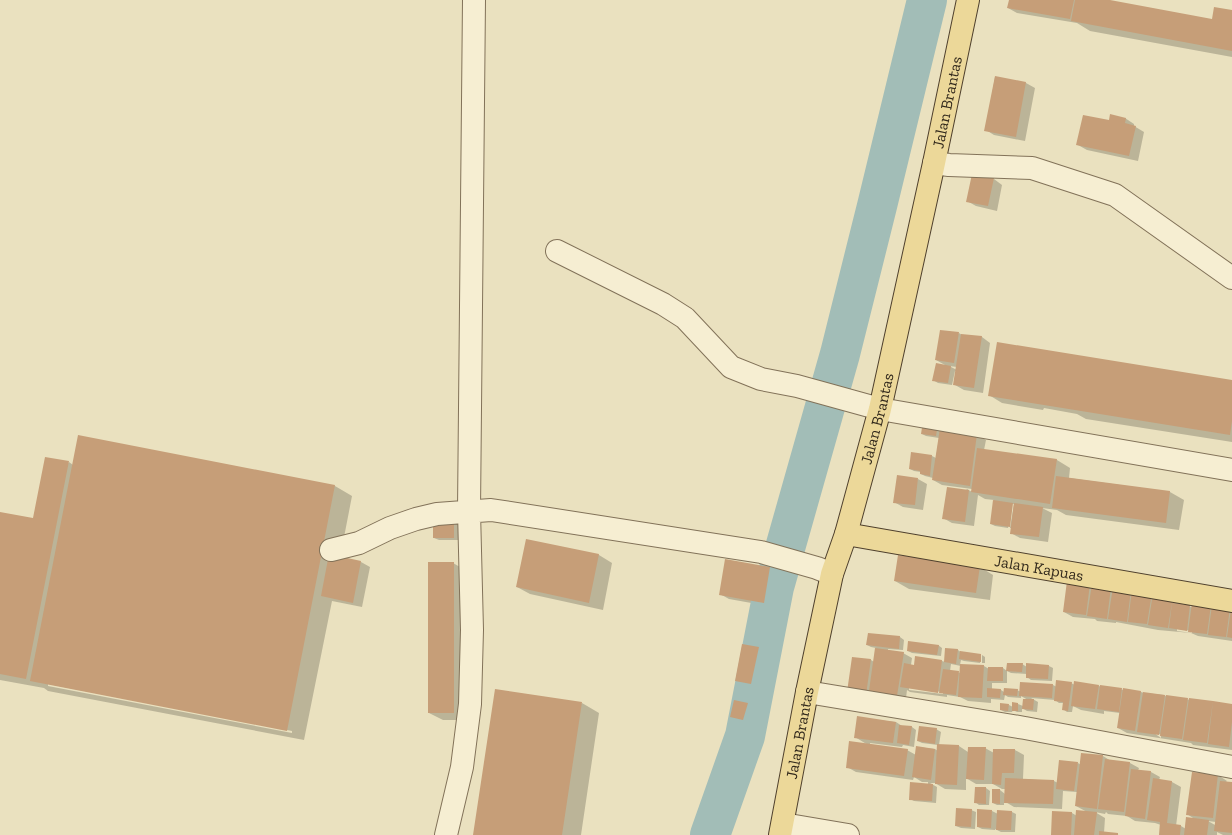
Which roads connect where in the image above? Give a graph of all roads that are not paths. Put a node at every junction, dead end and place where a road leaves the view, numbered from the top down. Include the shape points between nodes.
1 (474, 0) edge
2 (968, 0) edge
3 (934, 163) junction
4 (558, 251) dead end
5 (1232, 278) edge
6 (880, 409) junction
7 (1232, 470) edge
8 (469, 511) junction
9 (846, 534) junction
10 (331, 550) dead end
11 (824, 571) junction
12 (1232, 601) edge
13 (807, 692) junction
14 (1232, 766) edge
15 (781, 830) edge
16 (446, 835) edge
17 (848, 835) edge

1 - 8 street
2 - 3 main road, Jalan Brantas
3 - 5 street via 1032,168 1115,194
3 - 6 main road, Jalan Brantas
4 - 6 street via 663,304 685,318 731,367 761,379
6 - 7 street
6 - 9 main road, Jalan Brantas
8 - 10 street via 416,519 359,543
8 - 11 street via 491,510 761,552
8 - 16 street via 472,630 470,704 462,768
9 - 11 main road, Jalan Brantas
9 - 12 main road, Jalan Kapuas
11 - 13 main road, Jalan Brantas
13 - 14 street
13 - 15 main road, Jalan Brantas
15 - 17 street

